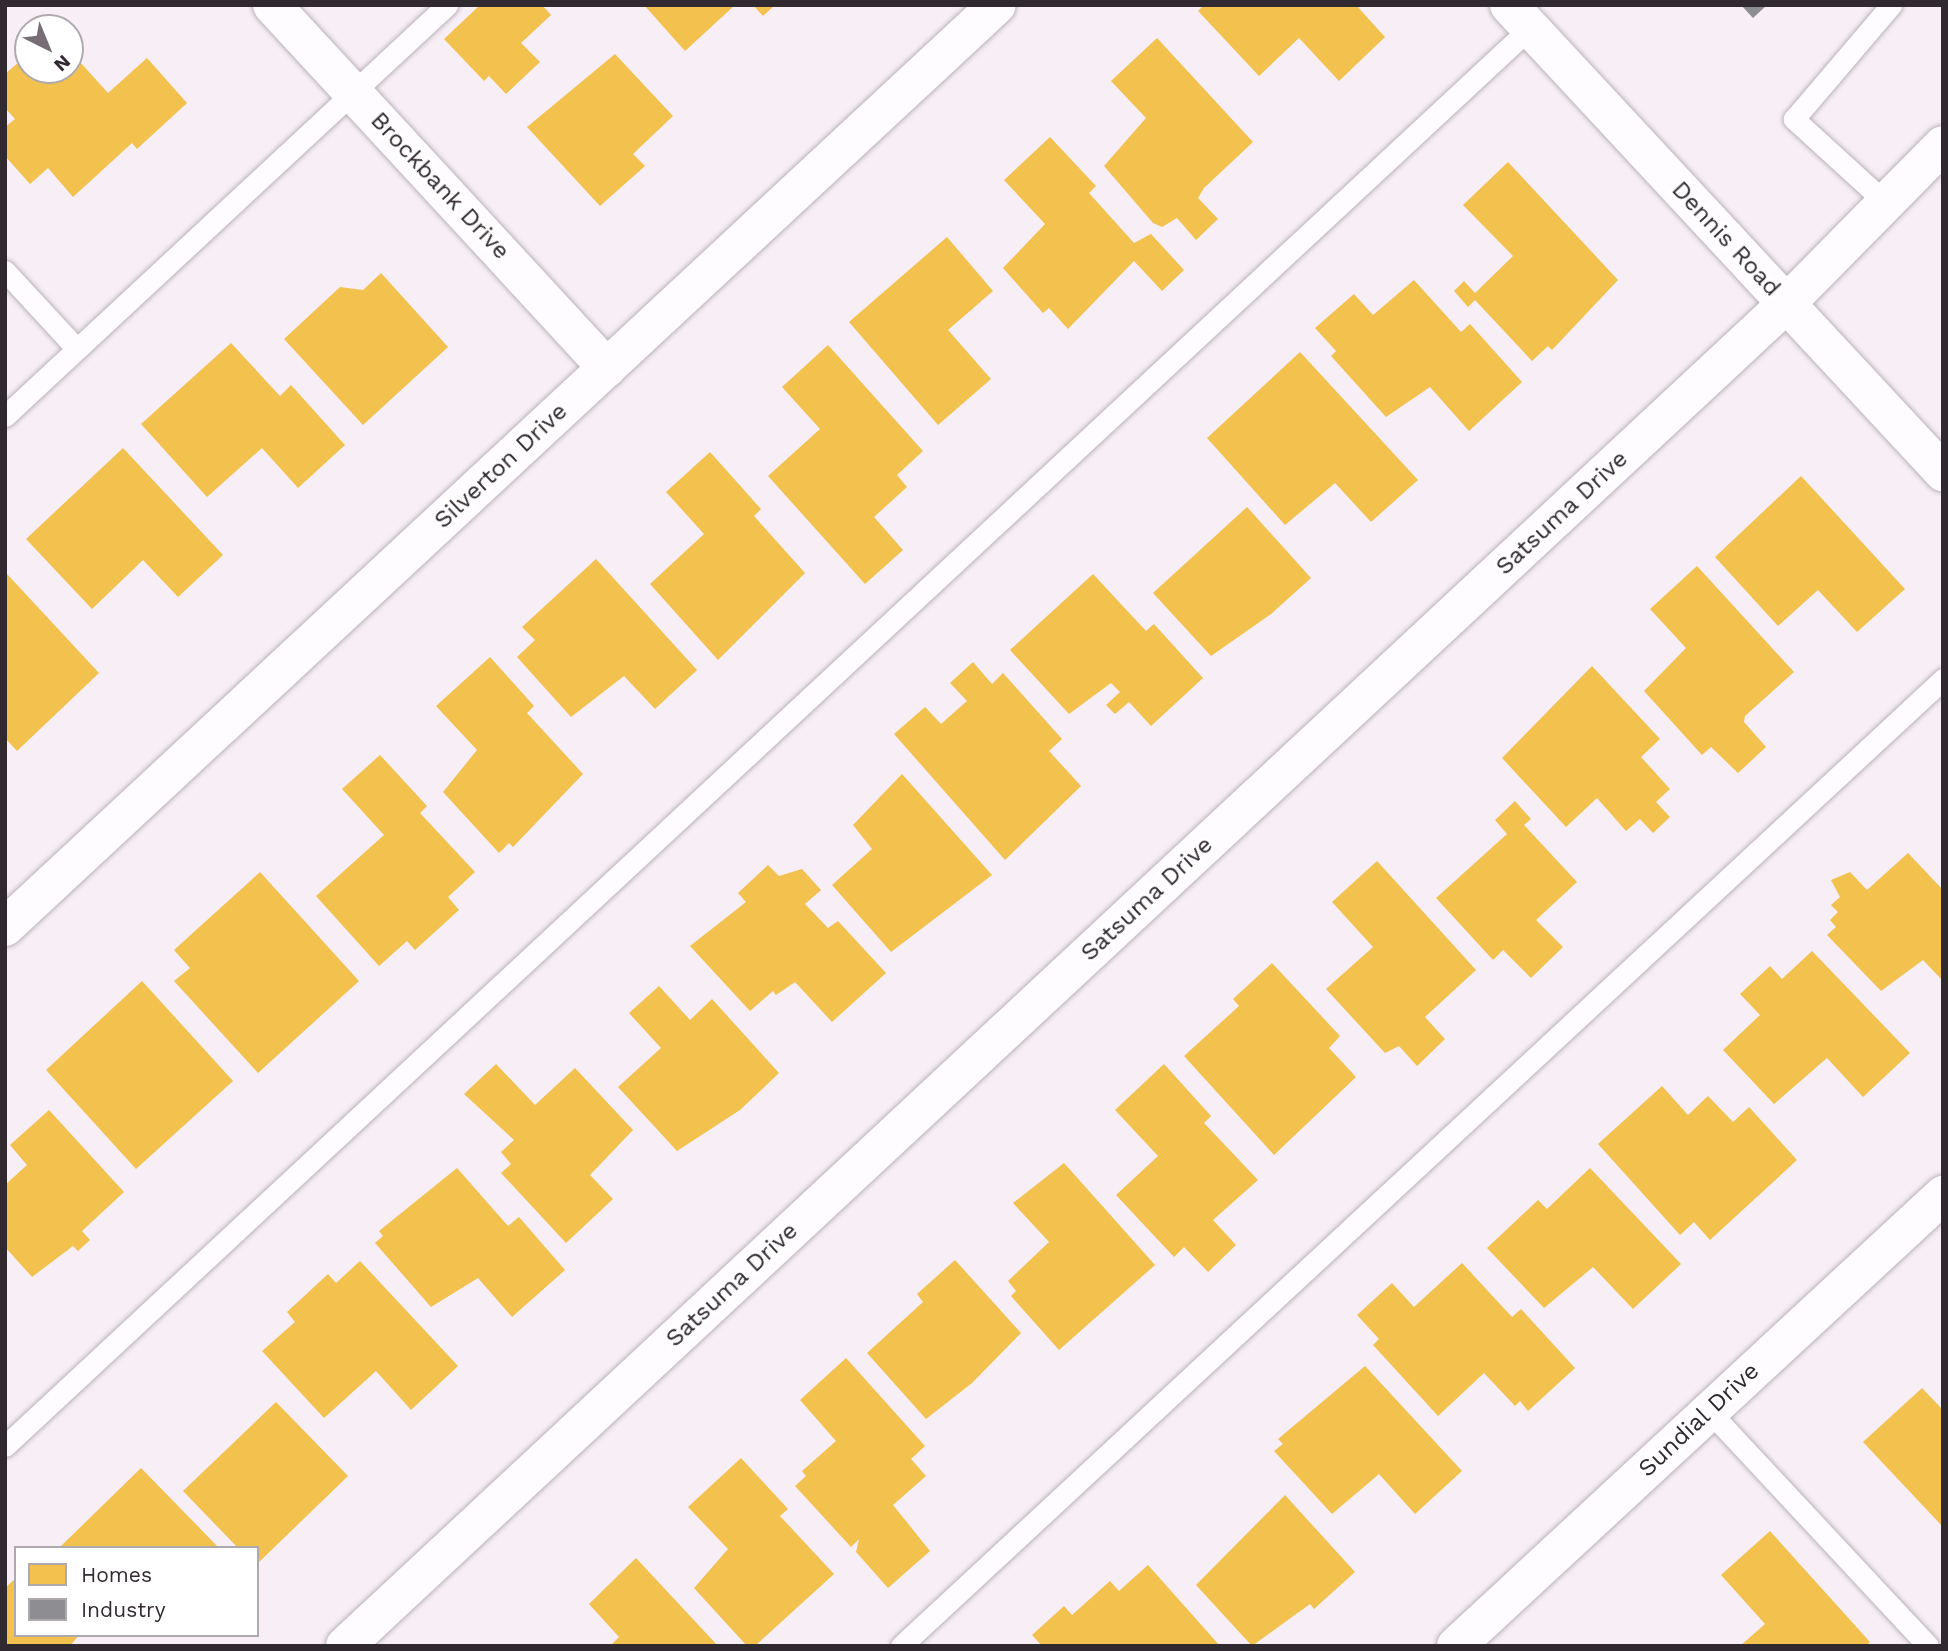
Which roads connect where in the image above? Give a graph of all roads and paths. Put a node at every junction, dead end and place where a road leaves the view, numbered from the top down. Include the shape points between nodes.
1 (272, 5) edge
2 (447, 5) edge
3 (997, 5) edge
4 (1891, 5) edge
5 (1520, 17) edge
6 (354, 93) junction
7 (1943, 145) edge
8 (1886, 203) junction
9 (5, 271) edge
10 (1786, 304) junction
11 (78, 349) junction
12 (607, 368) junction
13 (5, 416) edge
14 (1943, 472) edge
15 (1943, 679) edge
16 (5, 926) edge
17 (1943, 1195) edge
18 (1709, 1411) junction
19 (5, 1446) edge
20 (345, 1646) edge
21 (901, 1646) edge
22 (1456, 1646) edge
23 (1928, 1646) edge

1 - 6 street, Brockbank Drive
2 - 6 lane
3 - 12 street, Silverton Drive
4 - 8 lane via 1794,119
5 - 10 street, Dennis Road
5 - 19 lane
6 - 11 lane
6 - 12 street, Brockbank Drive
7 - 8 street, Satsuma Drive
8 - 10 street, Satsuma Drive
9 - 11 lane
10 - 14 street, Dennis Road
10 - 20 street, Satsuma Drive
11 - 13 lane
12 - 16 street, Silverton Drive
15 - 21 lane
17 - 18 street, Sundial Drive
18 - 22 street, Sundial Drive
18 - 23 lane

